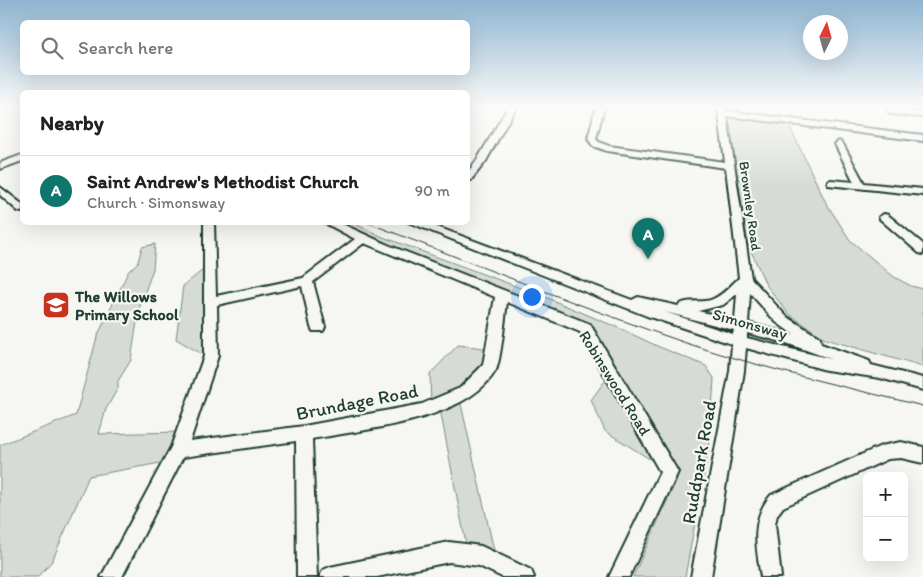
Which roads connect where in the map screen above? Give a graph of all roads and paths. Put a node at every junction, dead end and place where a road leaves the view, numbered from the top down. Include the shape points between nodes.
1 (497, 134) edge
2 (593, 134) edge
3 (726, 134) edge
4 (894, 134) edge
5 (923, 138) edge
6 (839, 144) dead end
7 (20, 159) edge
8 (0, 166) edge
9 (731, 166) junction
10 (470, 175) edge
11 (830, 183) dead end
12 (861, 187) junction
13 (0, 190) edge
14 (923, 192) edge
15 (5, 201) edge
16 (20, 208) edge
17 (884, 217) dead end
18 (209, 225) edge
19 (334, 225) edge
20 (423, 225) edge
21 (362, 239) junction
22 (923, 249) edge
23 (745, 279) junction
24 (307, 281) junction
25 (502, 296) junction
26 (614, 297) junction
27 (210, 302) junction
28 (654, 304) junction
29 (318, 327) dead end
30 (739, 341) junction
31 (858, 366) junction
32 (923, 384) edge
33 (304, 433) junction
34 (178, 450) junction
35 (923, 455) edge
36 (111, 577) edge
37 (307, 577) edge
38 (330, 577) edge
39 (524, 577) edge
40 (619, 577) edge
41 (701, 577) edge
42 (771, 577) edge

1 - 10 street
2 - 9 street via 592,139 596,144 607,148
3 - 9 street, Brownley Road
4 - 5 street
6 - 12 street
7 - 8 street
9 - 23 street, Brownley Road
11 - 12 street
12 - 14 street
13 - 15 street
15 - 16 street
17 - 22 street
18 - 27 street
19 - 21 street, Robinswood Road
20 - 26 street, Simonsway
21 - 24 street
21 - 25 street, Robinswood Road
23 - 28 street via 715,305 683,307
23 - 30 street, Brownley Road
23 - 31 street via 787,323
24 - 27 street
24 - 29 street
25 - 33 street, Brundage Road via 490,366 465,393 423,411
25 - 40 street, Robinswood Road via 585,328 669,472
26 - 28 street, Simonsway
26 - 30 street, Simonsway
27 - 34 street via 211,356
28 - 30 street, Simonsway
30 - 31 street, Simonsway via 826,364
30 - 41 street, Ruddpark Road
31 - 32 street, Simonsway
33 - 34 street, Brundage Road
33 - 37 street
34 - 36 street
35 - 42 street via 887,451 777,501 766,522
38 - 39 street via 449,552 480,556

